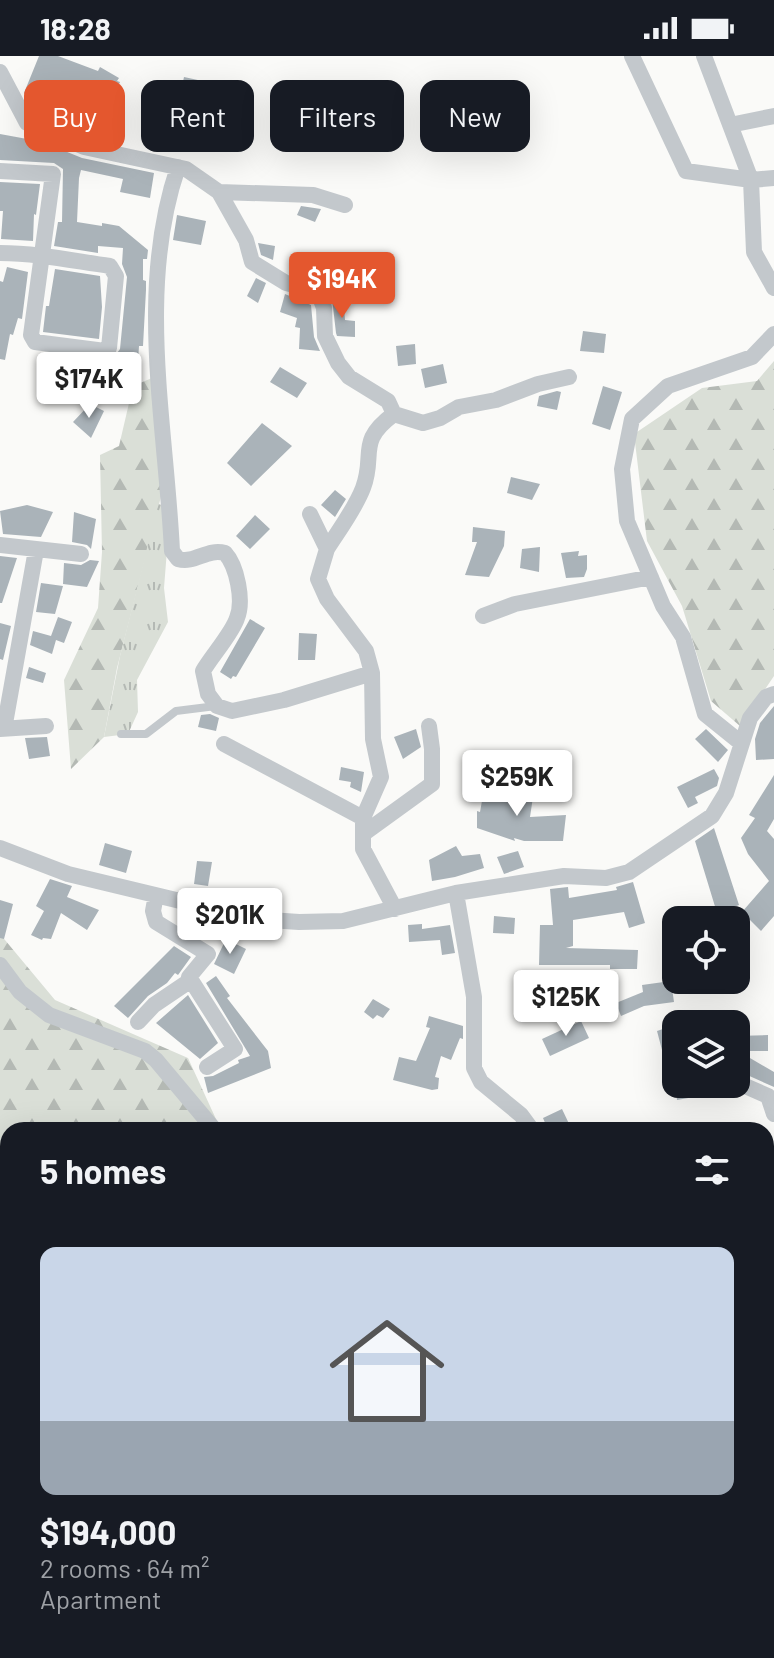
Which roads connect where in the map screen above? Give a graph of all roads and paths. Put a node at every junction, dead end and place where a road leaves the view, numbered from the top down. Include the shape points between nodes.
1 (632, 56) edge
2 (704, 56) edge
3 (0, 72) edge
4 (774, 116) edge
5 (730, 125) junction
6 (178, 167) junction
7 (0, 171) edge
8 (774, 178) edge
9 (751, 180) junction
10 (219, 192) junction
11 (345, 205) dead end
12 (0, 253) edge
13 (44, 257) junction
14 (774, 288) edge
15 (774, 334) edge
16 (569, 377) dead end
17 (394, 414) junction
18 (310, 514) dead end
19 (0, 545) edge
20 (327, 549) junction
21 (36, 550) junction
22 (81, 554) dead end
23 (651, 577) junction
24 (483, 616) dead end
25 (372, 673) junction
26 (774, 694) edge
27 (217, 706) junction
28 (46, 726) dead end
29 (429, 726) dead end
30 (2, 729) edge
31 (121, 734) dead end
32 (741, 743) junction
33 (224, 744) dead end
34 (363, 826) junction
35 (0, 848) edge
36 (456, 893) junction
37 (156, 895) junction
38 (395, 909) junction
39 (0, 965) edge
40 (191, 980) junction
41 (138, 1022) dead end
42 (207, 1067) dead end
43 (750, 1088) edge
44 (774, 1114) edge
45 (208, 1122) edge
46 (526, 1122) edge

1 - 9 street via 686,171
2 - 5 street
3 - 6 street via 27,123 84,147
4 - 5 street
5 - 9 street
6 - 10 street
6 - 27 street via 166,203 154,328 172,551 188,562 216,551 225,553 238,582 238,618 203,671
7 - 13 street via 53,174
8 - 9 street
9 - 14 street via 754,252
10 - 11 street via 313,195
10 - 17 street via 252,262 320,297 325,336 338,363 349,377 388,401
12 - 13 street
13 - 13 street via 115,271 112,340 105,351 35,342 31,335
15 - 23 street via 752,357 668,386 632,419 622,469 627,521
16 - 17 street via 459,407 423,423
17 - 20 street via 375,431 364,487
18 - 20 street
19 - 21 street
20 - 25 street via 318,579 366,651
21 - 22 street
21 - 30 street
23 - 24 street via 515,604
23 - 32 street via 683,637 705,714
25 - 27 street via 284,700 232,711
25 - 34 street via 373,739 381,777
26 - 32 street via 755,708
27 - 31 lane via 176,711 146,734
28 - 30 street
29 - 34 street via 432,784
32 - 36 street via 726,793 712,816 629,872
33 - 34 street
34 - 38 street via 363,849
35 - 37 street via 68,874
36 - 38 street
36 - 46 street via 474,997 474,1068 481,1082
37 - 38 street via 255,919 299,922 343,921
37 - 40 street via 156,922 208,954
39 - 45 street via 20,992 49,1015 145,1051
40 - 41 street
40 - 42 street via 235,1049
43 - 44 street via 768,1096

